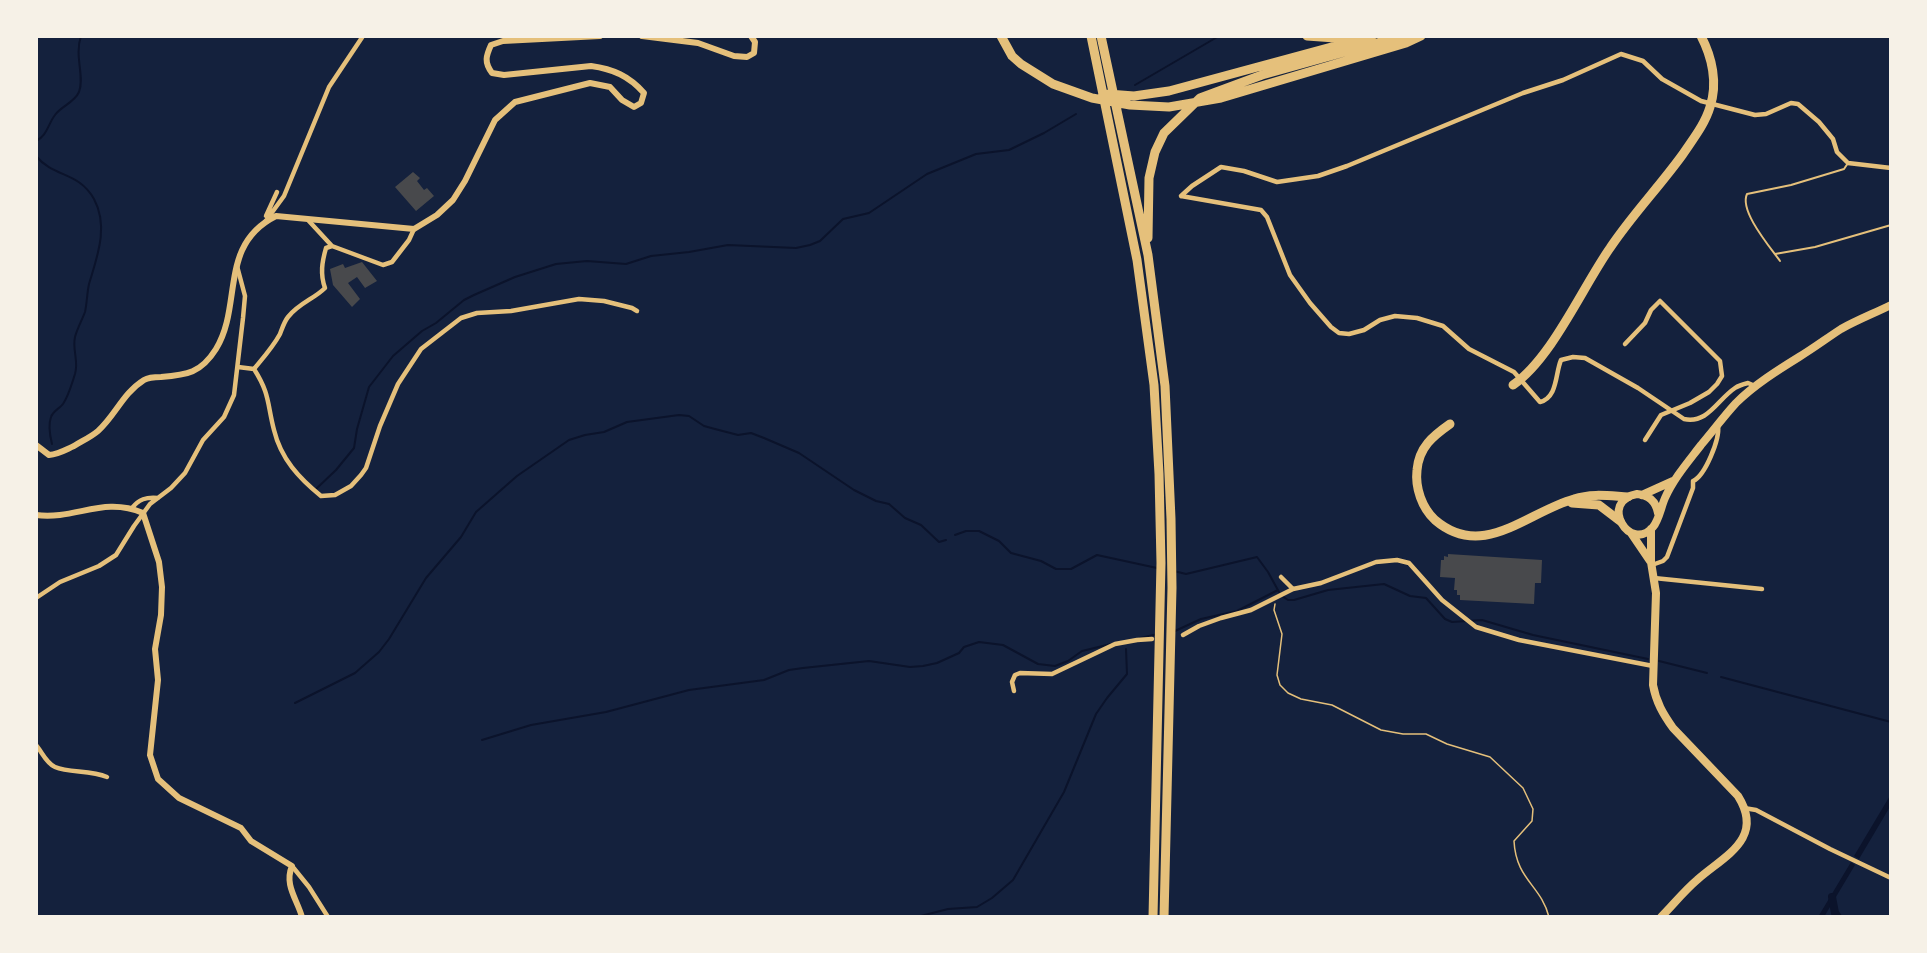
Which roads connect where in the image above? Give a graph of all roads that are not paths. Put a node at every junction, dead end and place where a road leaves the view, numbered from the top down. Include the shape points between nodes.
1 (363, 36) edge
2 (600, 36) edge
3 (642, 36) edge
4 (751, 36) edge
5 (1001, 36) edge
6 (1089, 36) edge
7 (1101, 36) edge
8 (1307, 36) edge
9 (1372, 36) edge
10 (1402, 36) edge
11 (1421, 36) edge
12 (1701, 36) edge
13 (1360, 39) junction
14 (1076, 91) junction
15 (1848, 163) junction
16 (1891, 168) edge
17 (277, 192) dead end
18 (1131, 202) junction
19 (308, 220) junction
20 (265, 222) junction
21 (1891, 225) edge
22 (414, 229) junction
23 (332, 246) junction
24 (1775, 254) junction
25 (1148, 255) junction
26 (1780, 261) dead end
27 (236, 264) junction
28 (1891, 305) edge
29 (637, 311) dead end
30 (1625, 344) dead end
31 (238, 367) junction
32 (254, 369) junction
33 (1513, 385) dead end
34 (1756, 387) junction
35 (1671, 411) junction
36 (1450, 424) dead end
37 (1718, 425) junction
38 (1645, 440) dead end
39 (36, 445) edge
40 (1679, 473) junction
41 (1693, 481) junction
42 (1673, 482) junction
43 (1642, 495) junction
44 (1628, 497) junction
45 (158, 498) junction
46 (1561, 504) junction
47 (132, 508) junction
48 (143, 513) junction
49 (1658, 513) junction
50 (36, 515) edge
51 (1620, 520) junction
52 (1651, 530) junction
53 (1631, 532) junction
54 (1652, 564) junction
55 (1281, 577) dead end
56 (1654, 578) junction
57 (1293, 589) junction
58 (1762, 589) dead end
59 (36, 598) edge
60 (1183, 635) dead end
61 (1152, 639) dead end
62 (1653, 666) junction
63 (1014, 691) dead end
64 (36, 745) edge
65 (107, 777) dead end
66 (1744, 808) junction
67 (292, 866) junction
68 (1891, 878) edge
69 (302, 917) edge
70 (328, 917) edge
71 (1154, 917) edge
72 (1164, 917) edge
73 (1661, 917) edge

1 - 20 street via 329,87 284,196
2 - 22 street via 503,41 491,45 486,66 492,73 504,75 603,68 635,82 644,93 641,103 634,107 610,87 590,83 515,102 495,120 453,200
3 - 4 street via 698,43 747,57 754,52
5 - 14 highway via 1012,56 1030,71
6 - 18 highway
7 - 18 highway
8 - 13 highway
9 - 13 highway
10 - 25 highway via 1262,75 1200,98 1164,133 1155,152 1149,178
11 - 14 highway via 1221,98 1169,107 1130,105
12 - 33 highway via 1713,74 1713,98 1706,118 1611,246 1546,350 1525,377
13 - 14 highway via 1169,91 1134,96
15 - 16 street
15 - 24 lane via 1844,169 1747,194 1747,211
15 - 35 street via 1819,122 1798,104 1755,115 1701,101 1662,79 1643,61 1621,54 1318,176 1277,182 1221,167 1181,196 1261,210 1290,275 1339,333 1364,330 1395,316 1417,318 1443,326 1469,349 1514,372 1540,402 1547,400 1554,390 1561,360 1573,357 1585,358
17 - 20 street
18 - 25 highway
18 - 71 highway via 1154,385 1159,474 1161,563
19 - 20 street via 276,216
19 - 22 street
19 - 23 street
20 - 27 street via 248,240
21 - 24 lane
22 - 23 street via 392,262 383,265
23 - 32 street via 326,248 322,264 325,288 287,318
24 - 26 lane
25 - 72 highway via 1165,386 1172,519
27 - 31 street via 245,296
27 - 39 street via 225,329 204,364 189,374 146,378 129,391 99,430 58,454 49,455
28 - 34 main road via 1842,329
29 - 32 street via 604,301 579,299 461,318 421,349 398,384 366,468 351,486 335,495 321,496 289,465 274,431 265,386
30 - 35 street via 1660,301 1720,361 1722,376 1709,392
31 - 32 street
31 - 45 street via 234,395 224,417 203,440 185,473
34 - 35 street via 1748,383 1736,387 1705,417 1692,421
34 - 37 main road
35 - 38 street via 1661,415
36 - 46 highway via 1425,446 1417,473 1418,492 1440,524 1466,536 1493,534
37 - 40 main road
37 - 41 street via 1706,465
40 - 41 street
40 - 42 main road
41 - 54 street via 1669,551 1663,561
42 - 43 main road
42 - 49 main road
43 - 44 main road
43 - 49 main road via 1653,501
44 - 46 highway via 1582,496
44 - 51 main road via 1620,507
45 - 47 street via 148,497
45 - 48 street
46 - 51 highway via 1599,505
47 - 48 street
47 - 50 street via 102,506 61,516
48 - 59 street via 116,555
48 - 67 street via 159,562 162,587 150,755 158,779 179,798 241,828 251,841
49 - 52 main road
51 - 53 main road
52 - 53 main road
52 - 54 main road
53 - 54 main road
54 - 56 main road
55 - 57 street
56 - 58 street
56 - 62 main road
57 - 60 street via 1251,610
57 - 62 street via 1376,562 1397,560 1409,563 1442,600 1476,627 1518,640
61 - 63 street via 1115,644 1052,674 1020,673 1012,682
62 - 66 main road via 1654,692 1664,716 1729,784
64 - 65 street via 55,767
66 - 68 street via 1756,810
66 - 73 main road via 1742,843 1695,881
67 - 69 street via 289,884
67 - 70 street

